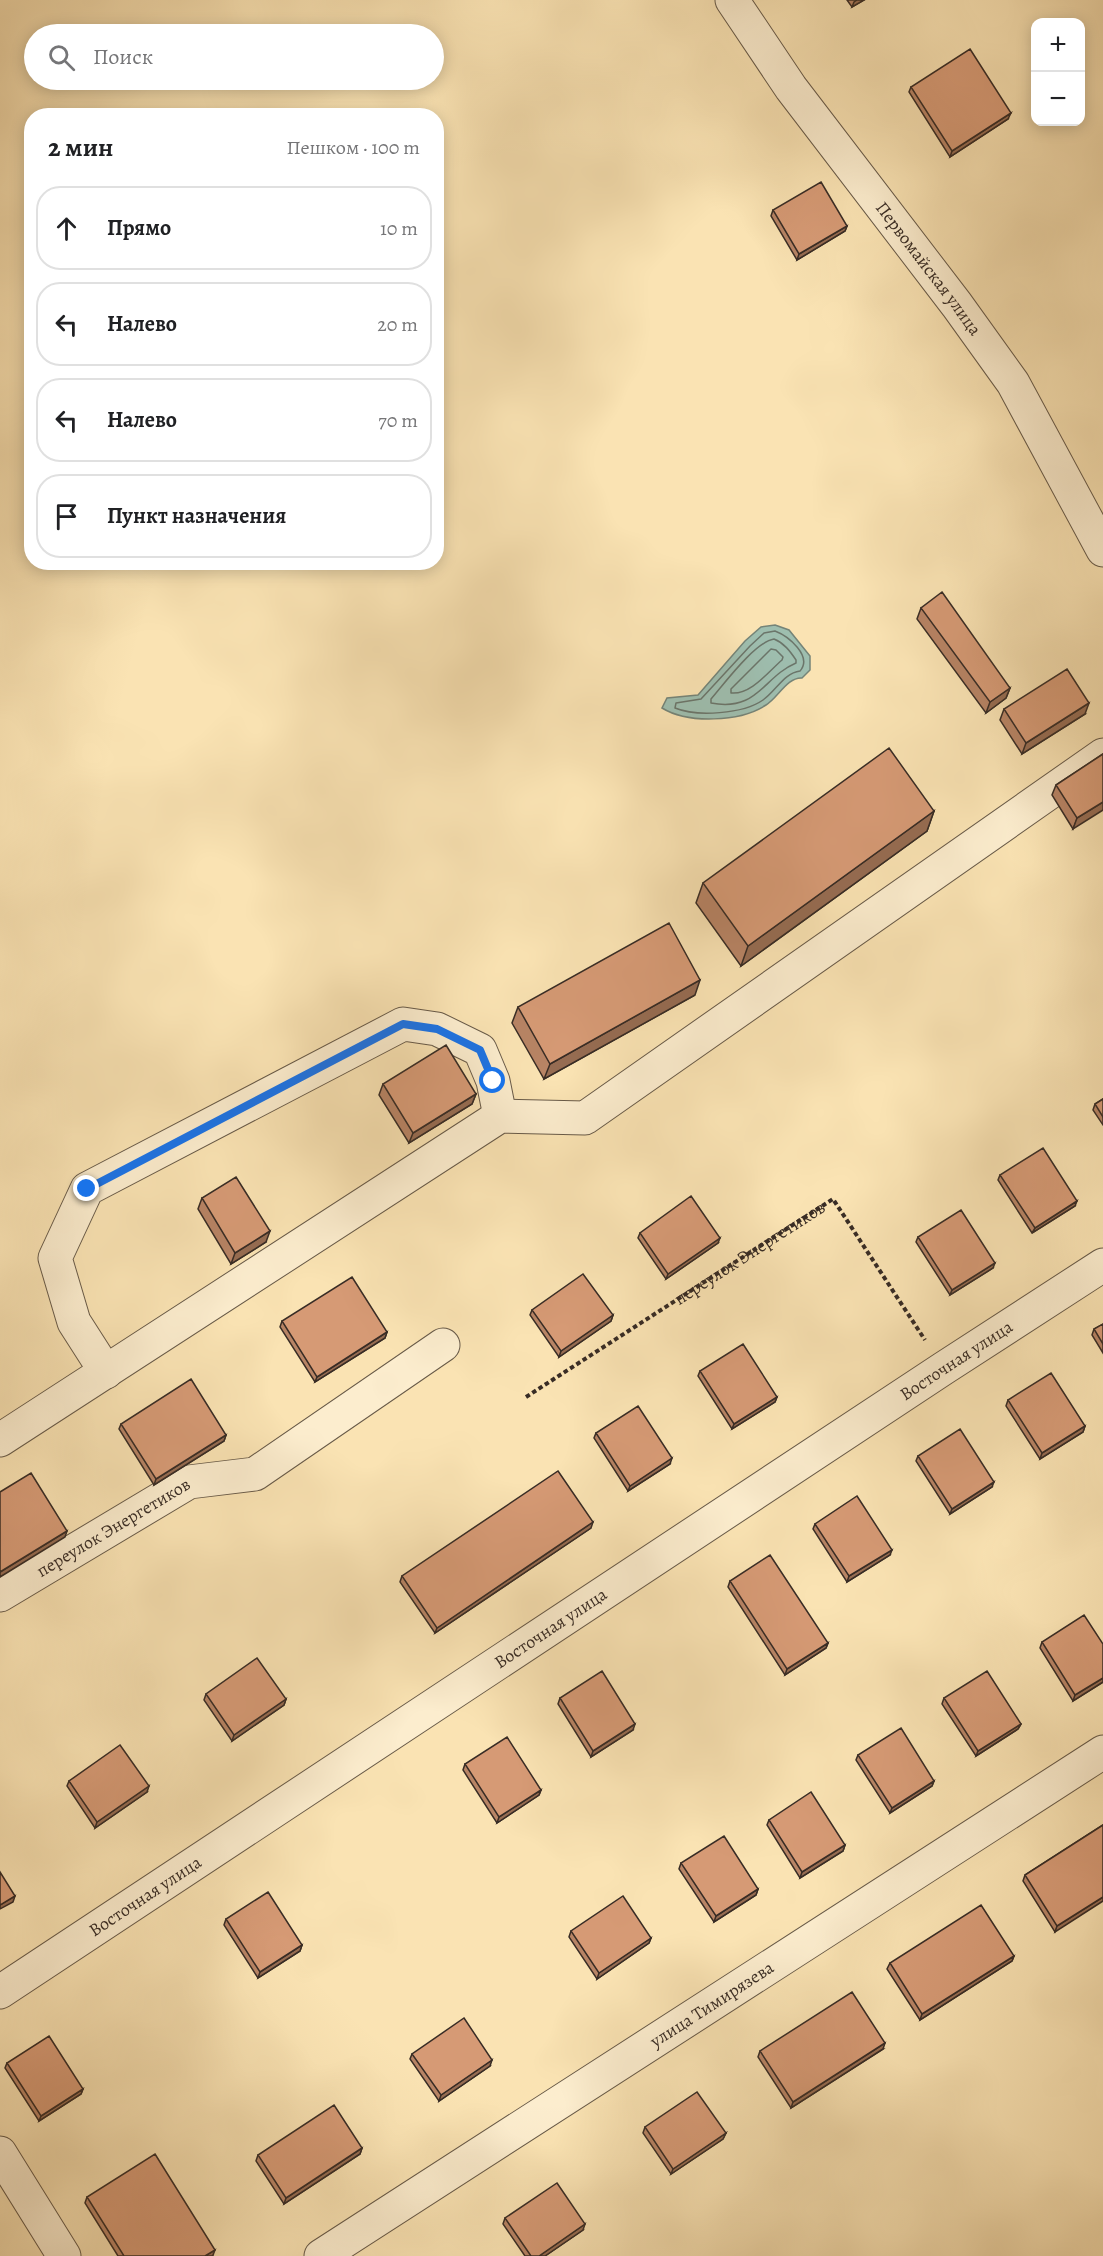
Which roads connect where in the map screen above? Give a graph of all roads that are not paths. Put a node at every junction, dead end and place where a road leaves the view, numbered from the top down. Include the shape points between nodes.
1 (732, 0) edge
2 (1103, 550) edge
3 (1103, 755) edge
4 (500, 1116) junction
5 (1103, 1265) edge
6 (443, 1345) dead end
7 (106, 1372) junction
8 (0, 1440) edge
9 (0, 1595) edge
10 (1103, 1752) edge
11 (0, 1992) edge
12 (0, 2153) edge
13 (64, 2256) edge
14 (321, 2256) edge

1 - 2 street, Первомайская улица via 791,88 1013,383
3 - 4 street via 585,1118
4 - 7 street
4 - 7 street via 493,1081 480,1050 437,1029 403,1024 87,1189 55,1258 74,1322
5 - 11 street, Восточная улица
6 - 9 street, переулок Энергетиков via 255,1474 189,1482
7 - 8 street
10 - 14 street, улица Тимирязева
12 - 13 street

